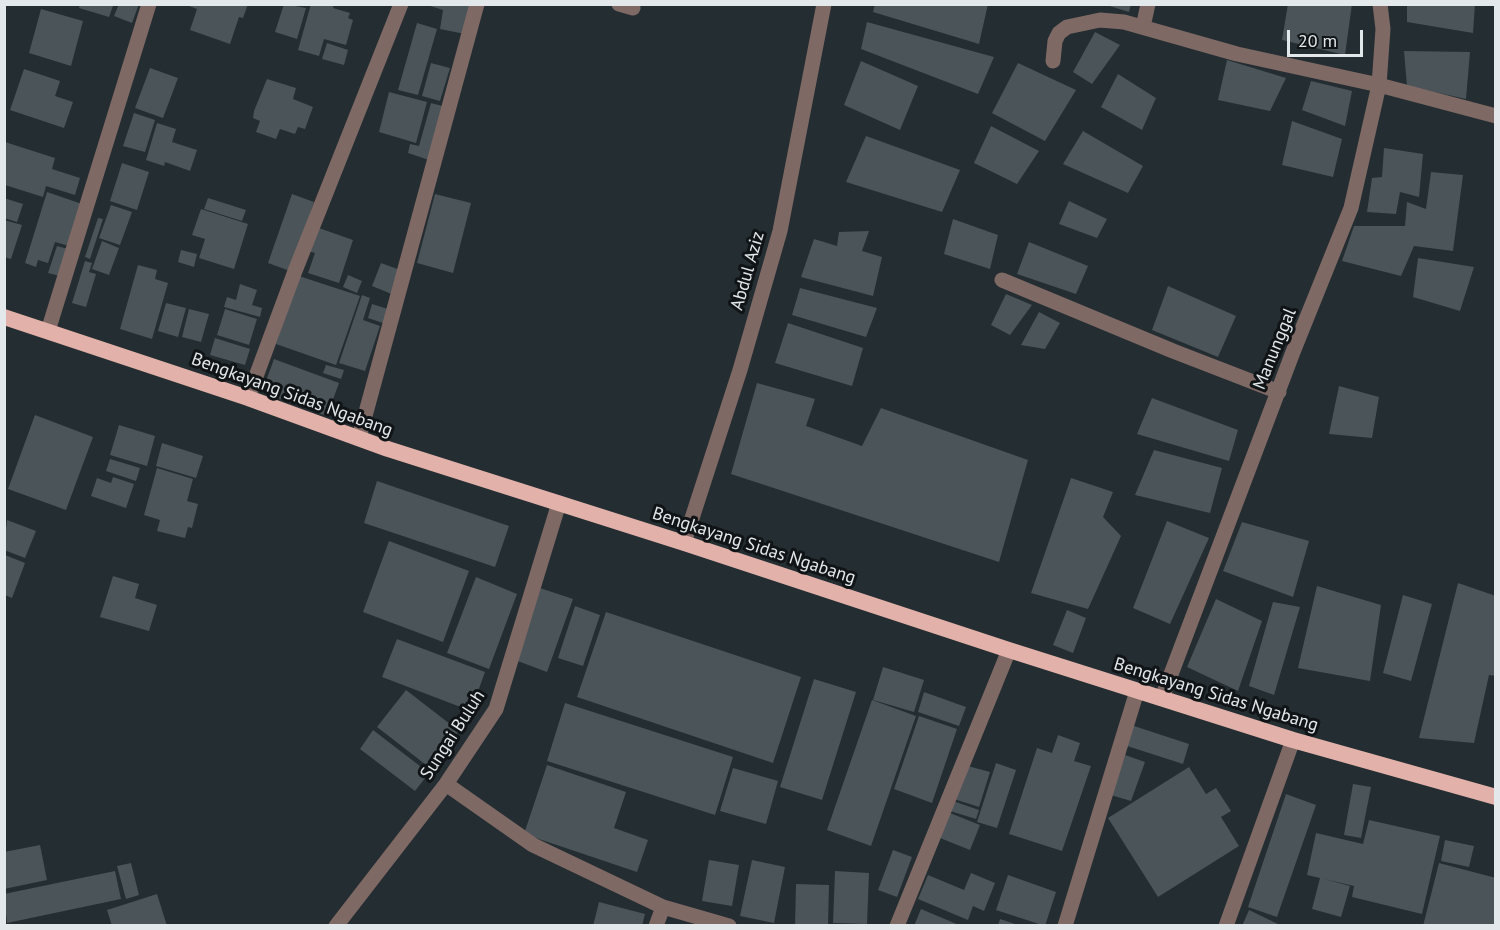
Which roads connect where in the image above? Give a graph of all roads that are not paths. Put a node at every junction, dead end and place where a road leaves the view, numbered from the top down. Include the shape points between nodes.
1 (149, 4) edge
2 (401, 4) edge
3 (477, 4) edge
4 (824, 4) edge
5 (1148, 4) edge
6 (1380, 4) edge
7 (1143, 27) junction
8 (1053, 61) dead end
9 (1379, 85) junction
10 (1496, 116) edge
11 (1002, 280) dead end
12 (4, 317) edge
13 (48, 331) junction
14 (1279, 392) junction
15 (248, 398) junction
16 (359, 438) junction
17 (559, 503) junction
18 (684, 543) junction
19 (1008, 650) junction
20 (1137, 691) junction
21 (1162, 699) junction
22 (1293, 740) junction
23 (446, 784) junction
24 (1496, 797) edge
25 (663, 907) junction
26 (336, 926) edge
27 (656, 926) edge
28 (729, 926) edge
29 (897, 926) edge
30 (1065, 926) edge
31 (1226, 926) edge

1 - 13 street
2 - 15 street
3 - 16 street
4 - 18 street, Abdul Aziz via 780,231
5 - 7 street
6 - 9 street, Manunggal via 1383,28
7 - 8 street via 1100,20 1067,27 1055,41
7 - 9 street via 1237,54
9 - 10 street
9 - 14 street, Manunggal via 1351,208
11 - 14 street
12 - 13 highway, Bengkayang Sidas Ngabang
13 - 15 highway, Bengkayang Sidas Ngabang
14 - 21 street, Manunggal
15 - 16 highway, Bengkayang Sidas Ngabang
16 - 17 highway, Bengkayang Sidas Ngabang
17 - 18 highway, Bengkayang Sidas Ngabang
17 - 23 street, Sungai Buluh via 502,695
18 - 19 highway, Bengkayang Sidas Ngabang
19 - 20 highway, Bengkayang Sidas Ngabang
19 - 29 street
20 - 21 highway, Bengkayang Sidas Ngabang
20 - 30 street
21 - 22 highway, Bengkayang Sidas Ngabang
22 - 24 highway, Bengkayang Sidas Ngabang
22 - 31 street
23 - 25 street via 533,845
23 - 26 street, Sungai Buluh
25 - 27 street
25 - 28 street

